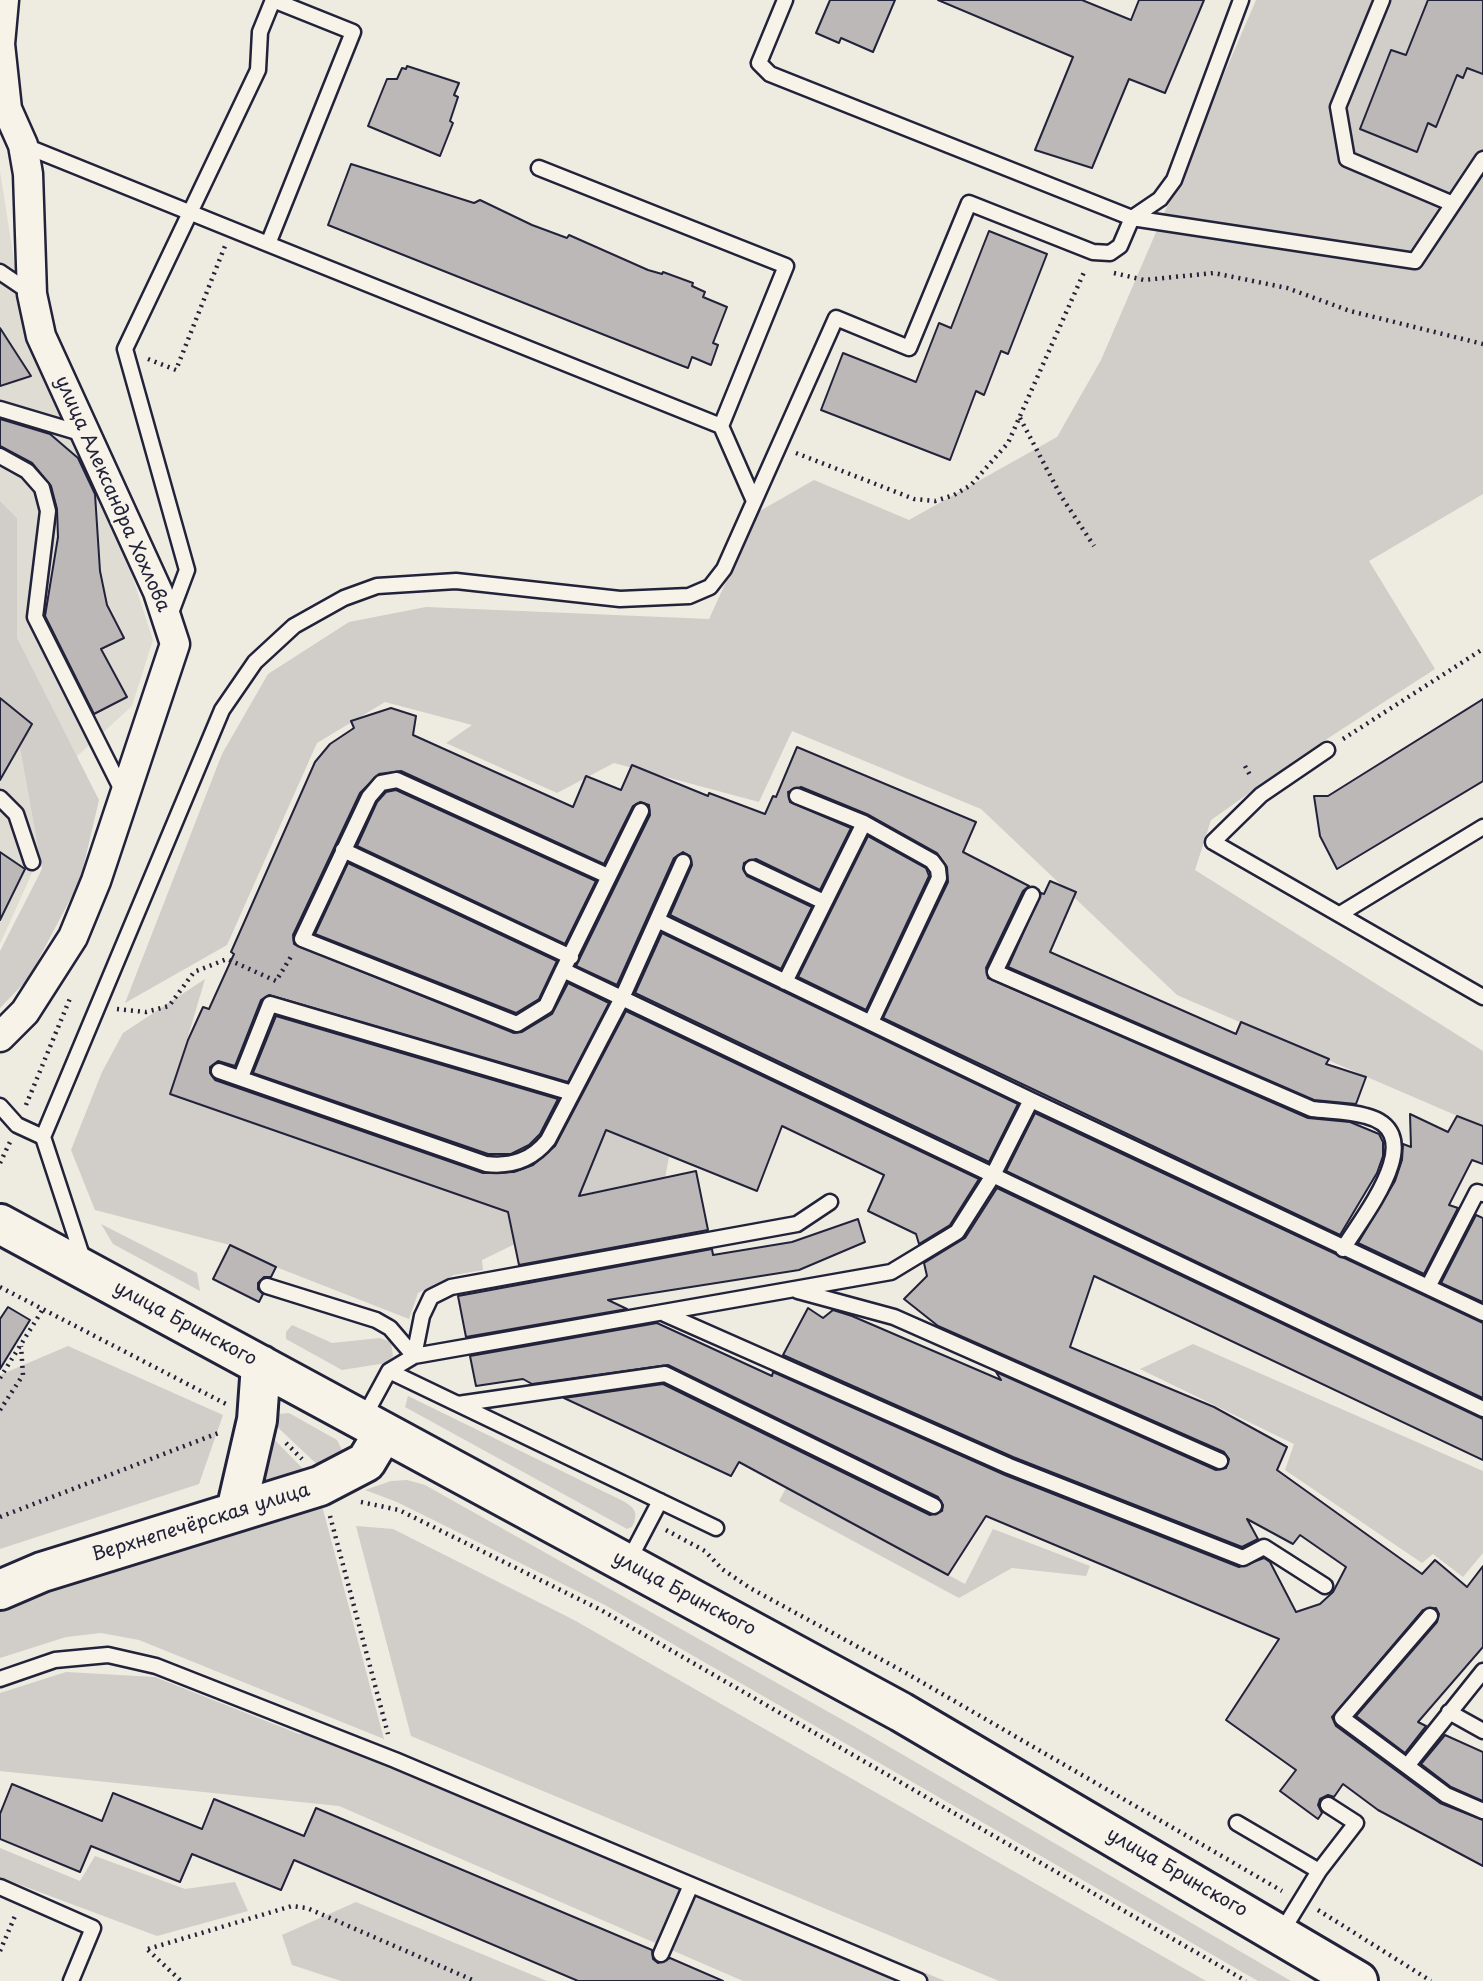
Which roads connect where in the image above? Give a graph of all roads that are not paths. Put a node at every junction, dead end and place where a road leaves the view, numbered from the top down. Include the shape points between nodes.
1 (4, 0) edge
2 (785, 0) edge
3 (1241, 0) edge
4 (1381, 0) edge
5 (2, 81) edge
6 (23, 145) junction
7 (1483, 159) edge
8 (540, 168) dead end
9 (1453, 204) junction
10 (190, 212) junction
11 (1132, 218) junction
12 (268, 244) junction
13 (0, 272) edge
14 (32, 294) junction
15 (0, 409) edge
16 (721, 426) junction
17 (88, 435) junction
18 (0, 456) edge
19 (754, 501) junction
20 (167, 621) junction
21 (1327, 750) road end
22 (124, 795) junction
23 (797, 796) dead end
24 (0, 798) edge
25 (641, 811) dead end
26 (864, 823) junction
27 (1483, 827) edge
28 (343, 850) junction
29 (32, 862) dead end
30 (683, 862) dead end
31 (752, 868) dead end
32 (608, 876) junction
33 (1032, 895) dead end
34 (824, 902) junction
35 (1340, 914) junction
36 (657, 920) junction
37 (571, 957) junction
38 (563, 970) junction
39 (785, 982) junction
40 (622, 998) junction
41 (1483, 998) edge
42 (871, 1022) junction
43 (0, 1037) edge
44 (219, 1071) dead end
45 (241, 1077) junction
46 (572, 1093) junction
47 (1031, 1101) junction
48 (0, 1106) edge
49 (43, 1137) junction
50 (992, 1177) junction
51 (1483, 1194) edge
52 (830, 1202) dead end
53 (0, 1224) edge
54 (1343, 1249) junction
55 (87, 1270) junction
56 (267, 1286) dead end
57 (1428, 1287) junction
58 (793, 1290) junction
59 (1483, 1313) edge
60 (664, 1314) junction
61 (414, 1356) junction
62 (261, 1365) junction
63 (389, 1371) junction
64 (458, 1404) junction
65 (1483, 1409) edge
66 (373, 1426) junction
67 (1220, 1461) dead end
68 (660, 1501) junction
69 (934, 1506) dead end
70 (236, 1511) junction
71 (716, 1528) dead end
72 (627, 1563) junction
73 (1325, 1586) dead end
74 (0, 1590) edge
75 (1430, 1616) dead end
76 (1483, 1671) edge
77 (0, 1679) edge
78 (1449, 1712) junction
79 (1483, 1731) edge
80 (1407, 1766) junction
81 (1328, 1805) dead end
82 (1483, 1811) edge
83 (1237, 1823) dead end
84 (1319, 1871) junction
85 (691, 1885) junction
86 (0, 1887) edge
87 (1280, 1934) junction
88 (661, 1954) dead end
89 (71, 1981) edge
90 (919, 1981) edge
91 (1358, 1981) edge

1 - 5 street, улица Александра Хохлова
2 - 11 lane via 758,63 769,74
3 - 11 lane via 1174,180 1160,199
4 - 9 lane via 1338,107 1347,159
5 - 6 street, улица Александра Хохлова via 7,109
6 - 10 lane
6 - 14 street, улица Александра Хохлова
7 - 9 lane
8 - 16 lane via 786,266
9 - 11 lane via 1415,261
10 - 12 lane
10 - 12 lane via 258,70 260,32 273,0 353,32
10 - 20 lane via 125,349 187,570
11 - 19 lane via 1120,246 1110,253 1093,252 969,203 909,348 836,318
12 - 16 lane
13 - 14 lane
14 - 17 street, улица Александра Хохлова via 41,336
15 - 17 lane
16 - 19 lane
17 - 20 street, улица Александра Хохлова
18 - 22 lane via 27,471 42,488 48,511 35,617
19 - 49 lane via 724,569 710,587 689,596 620,599 456,581 377,586 344,598 294,626 255,662 222,710
20 - 22 street, улица Александра Хохлова via 175,644
21 - 35 lane via 1261,795 1213,842
22 - 43 street, улица Александра Хохлова via 73,937 25,1012
23 - 26 lane
24 - 29 lane via 16,814
25 - 32 lane
26 - 34 lane
26 - 42 lane via 932,862 939,878
27 - 35 lane
28 - 32 lane via 369,797 381,783 397,780
28 - 37 lane
28 - 38 lane via 302,939 517,1024 546,1006
30 - 36 lane
31 - 34 lane
32 - 37 lane
33 - 54 lane via 995,972 1312,1109 1368,1116 1389,1130 1396,1148 1392,1166
34 - 39 lane
35 - 41 lane
36 - 39 lane
36 - 40 lane
37 - 38 lane
38 - 40 lane
39 - 42 lane
40 - 46 lane
40 - 50 lane
42 - 47 lane
44 - 45 lane
45 - 46 lane via 486,1164 504,1166 536,1155
45 - 46 lane via 270,1004
47 - 50 lane
47 - 54 lane
48 - 49 lane via 18,1125
49 - 55 lane
50 - 58 lane via 957,1232 891,1272
50 - 65 lane
51 - 57 lane via 1477,1192
52 - 61 lane via 797,1224 451,1287 431,1297
53 - 55 main road, улица Бринского
54 - 57 lane
55 - 62 main road, улица Бринского
56 - 61 lane via 376,1320 390,1328
57 - 59 lane
58 - 60 lane
58 - 67 lane via 894,1317
60 - 61 lane
60 - 73 lane via 1009,1466 1243,1558 1264,1547
61 - 63 lane
62 - 66 main road, улица Бринского
62 - 70 main road via 257,1420
63 - 64 lane
63 - 66 lane
64 - 68 lane
64 - 69 lane via 665,1374
66 - 70 main road, Верхнепечёрская улица via 366,1462 320,1486
66 - 72 main road, улица Бринского
68 - 71 lane
68 - 72 lane
70 - 74 main road, Верхнепечёрская улица
72 - 87 main road, улица Бринского via 901,1712
75 - 80 lane via 1342,1718
76 - 78 lane
77 - 85 lane via 55,1660 108,1655 156,1666 395,1760
78 - 79 lane
78 - 80 lane
80 - 82 lane via 1447,1795
81 - 84 lane via 1356,1823
83 - 84 lane
84 - 87 lane
85 - 88 lane
85 - 90 lane
86 - 89 lane via 93,1927
87 - 91 main road, улица Бринского

